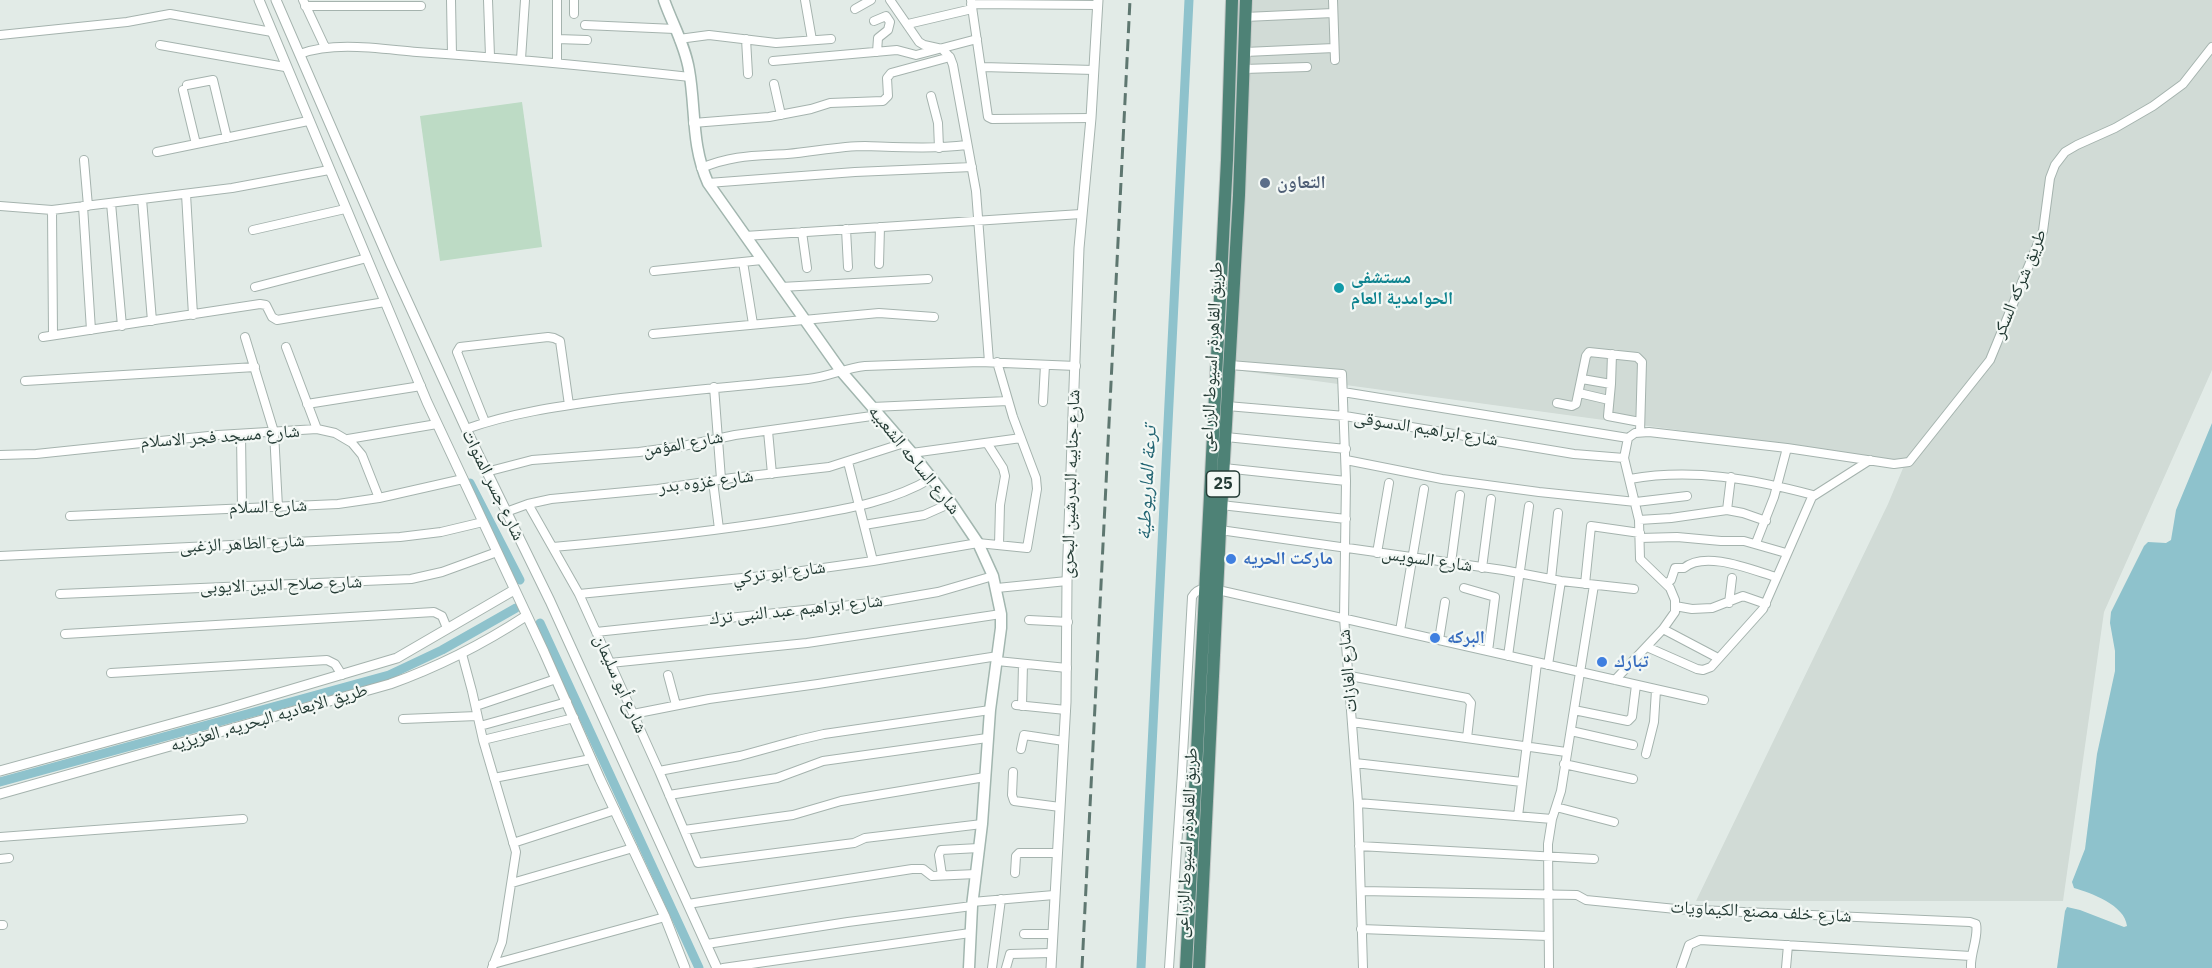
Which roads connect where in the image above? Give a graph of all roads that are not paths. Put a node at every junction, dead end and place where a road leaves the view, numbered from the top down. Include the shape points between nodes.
1 (259, 0) edge
2 (276, 0) edge
3 (451, 0) edge
4 (488, 0) edge
5 (525, 0) edge
6 (557, 0) edge
7 (574, 0) edge
8 (664, 0) edge
9 (805, 0) edge
10 (871, 0) edge
11 (890, 0) edge
12 (1232, 0) edge
13 (1246, 0) edge
14 (1333, 0) edge
15 (1098, 2) edge
16 (304, 3) edge
17 (971, 4) edge
18 (421, 6) dead end
19 (855, 9) dead end
20 (1333, 13) junction
21 (574, 14) dead end
22 (1245, 17) junction
23 (874, 21) dead end
24 (908, 24) junction
25 (585, 25) dead end
26 (272, 32) junction
27 (677, 34) junction
28 (0, 35) edge
29 (557, 39) junction
30 (746, 39) junction
31 (831, 39) dead end
32 (977, 39) junction
33 (587, 40) dead end
34 (812, 40) junction
35 (160, 45) dead end
36 (325, 47) junction
37 (2212, 47) edge
38 (1334, 48) junction
39 (942, 49) junction
40 (877, 52) junction
41 (1245, 52) junction
42 (300, 54) junction
43 (452, 54) junction
44 (490, 56) junction
45 (950, 57) junction
46 (521, 58) junction
47 (1335, 60) dead end
48 (773, 61) dead end
49 (557, 63) junction
50 (285, 67) junction
51 (982, 67) junction
52 (1307, 67) dead end
53 (1244, 69) junction
54 (1094, 70) junction
55 (748, 74) dead end
56 (690, 77) junction
57 (774, 84) dead end
58 (931, 96) dead end
59 (781, 115) junction
60 (1091, 118) junction
61 (308, 121) junction
62 (693, 123) junction
63 (227, 138) junction
64 (196, 144) junction
65 (967, 145) junction
66 (939, 147) junction
67 (157, 152) dead end
68 (84, 160) dead end
69 (972, 167) junction
70 (701, 168) junction
71 (329, 170) junction
72 (708, 183) junction
73 (186, 194) junction
74 (141, 199) junction
75 (111, 203) junction
76 (0, 206) edge
77 (85, 206) junction
78 (345, 209) junction
79 (52, 210) junction
80 (1081, 214) junction
81 (979, 220) junction
82 (880, 226) junction
83 (846, 229) junction
84 (253, 230) dead end
85 (802, 232) junction
86 (745, 236) junction
87 (367, 258) junction
88 (762, 260) junction
89 (743, 262) junction
90 (879, 264) dead end
91 (848, 267) dead end
92 (807, 268) dead end
93 (654, 271) dead end
94 (928, 279) dead end
95 (255, 287) dead end
96 (781, 287) junction
97 (385, 302) junction
98 (193, 315) junction
99 (934, 317) dead end
100 (804, 320) junction
101 (152, 321) junction
102 (753, 324) junction
103 (122, 326) junction
104 (91, 330) junction
105 (653, 334) dead end
106 (53, 335) junction
107 (43, 337) dead end
108 (245, 337) dead end
109 (286, 346) dead end
110 (1612, 354) junction
111 (993, 362) junction
112 (1045, 364) junction
113 (1230, 365) junction
114 (1076, 366) junction
115 (255, 367) junction
116 (841, 371) junction
117 (1582, 379) junction
118 (25, 381) dead end
119 (1611, 384) junction
120 (420, 386) junction
121 (714, 387) junction
122 (1343, 392) junction
123 (1579, 393) junction
124 (1609, 400) junction
125 (1008, 401) junction
126 (1043, 402) dead end
127 (1557, 403) dead end
128 (307, 404) junction
129 (569, 405) junction
130 (1227, 406) junction
131 (876, 411) junction
132 (1345, 416) junction
133 (485, 422) junction
134 (1640, 422) junction
135 (437, 424) junction
136 (317, 429) junction
137 (466, 429) junction
138 (768, 431) junction
139 (274, 432) junction
140 (1640, 432) junction
141 (241, 434) junction
142 (1226, 436) junction
143 (1021, 438) junction
144 (1628, 438) junction
145 (348, 439) junction
146 (718, 439) junction
147 (904, 443) junction
148 (987, 443) junction
149 (1787, 448) junction
150 (1346, 449) junction
151 (912, 453) junction
152 (0, 455) edge
153 (1624, 458) junction
154 (1346, 460) junction
155 (1870, 460) junction
156 (848, 462) junction
157 (1224, 468) junction
158 (486, 472) junction
159 (772, 474) junction
160 (1731, 477) junction
161 (932, 478) junction
162 (463, 479) junction
163 (1630, 479) junction
164 (717, 480) junction
165 (1346, 481) junction
166 (1389, 483) dead end
167 (1778, 486) junction
168 (1424, 489) dead end
169 (1460, 495) dead end
170 (1813, 495) junction
171 (1687, 496) dead end
172 (379, 498) junction
173 (1491, 499) dead end
174 (1636, 502) junction
175 (951, 503) junction
176 (528, 504) junction
177 (1221, 505) junction
178 (859, 506) junction
179 (1529, 506) dead end
180 (278, 507) junction
181 (242, 508) junction
182 (1727, 510) junction
183 (506, 512) junction
184 (1558, 513) dead end
185 (70, 516) dead end
186 (1346, 519) junction
187 (1639, 520) junction
188 (1766, 521) junction
189 (483, 522) junction
190 (864, 525) junction
191 (719, 530) junction
192 (1220, 530) junction
193 (1640, 535) junction
194 (978, 543) junction
195 (1756, 543) junction
196 (999, 545) junction
197 (553, 547) junction
198 (1345, 548) junction
199 (497, 552) junction
200 (1377, 553) junction
201 (1786, 553) junction
202 (0, 556) edge
203 (1413, 558) junction
204 (873, 561) junction
205 (1451, 563) junction
206 (1482, 568) junction
207 (1519, 573) junction
208 (993, 576) junction
209 (1776, 577) junction
210 (1731, 578) dead end
211 (1551, 579) junction
212 (1067, 581) junction
213 (1561, 581) junction
214 (1585, 584) junction
215 (1666, 584) junction
216 (1594, 585) junction
217 (1205, 587) junction
218 (997, 588) junction
219 (1464, 588) dead end
220 (514, 590) junction
221 (1218, 590) junction
222 (1634, 590) dead end
223 (60, 594) dead end
224 (579, 594) junction
225 (1445, 602) dead end
226 (1729, 603) junction
227 (1766, 604) junction
228 (1675, 606) junction
229 (1001, 614) junction
230 (526, 616) junction
231 (1344, 618) junction
232 (1029, 620) dead end
233 (1068, 622) junction
234 (447, 628) junction
235 (1663, 629) junction
236 (1400, 631) junction
237 (596, 632) junction
238 (65, 634) dead end
239 (1439, 640) junction
240 (1647, 647) junction
241 (1488, 651) junction
242 (462, 654) junction
243 (1508, 656) junction
244 (998, 658) junction
245 (1718, 658) junction
246 (610, 663) junction
247 (1537, 663) junction
248 (1023, 664) junction
249 (1548, 665) junction
250 (1067, 668) junction
251 (111, 673) dead end
252 (1581, 673) junction
253 (342, 675) junction
254 (668, 675) dead end
255 (1350, 676) junction
256 (556, 679) junction
257 (1615, 680) junction
258 (1636, 685) junction
259 (1656, 690) junction
260 (1704, 700) dead end
261 (567, 702) junction
262 (676, 705) junction
263 (476, 706) junction
264 (990, 710) junction
265 (1066, 710) junction
266 (1574, 710) junction
267 (633, 714) junction
268 (477, 716) junction
269 (574, 718) junction
270 (403, 719) dead end
271 (1353, 722) junction
272 (480, 726) junction
273 (1571, 731) junction
274 (987, 738) junction
275 (1467, 738) junction
276 (483, 740) junction
277 (1064, 741) junction
278 (1633, 745) dead end
279 (1527, 746) junction
280 (1021, 749) dead end
281 (1566, 752) junction
282 (1647, 754) dead end
283 (591, 759) junction
284 (1355, 763) junction
285 (1564, 764) junction
286 (0, 771) edge
287 (659, 771) junction
288 (1013, 772) dead end
289 (985, 777) junction
290 (494, 778) junction
291 (1633, 779) dead end
292 (1522, 782) junction
293 (0, 794) edge
294 (669, 795) junction
295 (1358, 803) junction
296 (1060, 807) junction
297 (1556, 807) junction
298 (615, 810) junction
299 (1518, 816) junction
300 (243, 819) dead end
301 (1552, 819) junction
302 (1614, 822) dead end
303 (982, 824) junction
304 (684, 830) junction
305 (0, 837) edge
306 (513, 843) junction
307 (1359, 846) junction
308 (633, 848) junction
309 (979, 848) junction
310 (1057, 853) junction
311 (1547, 856) junction
312 (1594, 859) dead end
313 (1016, 873) dead end
314 (976, 874) junction
315 (942, 875) junction
316 (512, 883) junction
317 (1360, 891) junction
318 (1547, 894) junction
319 (1054, 895) junction
320 (1000, 899) junction
321 (688, 904) junction
322 (972, 904) junction
323 (665, 916) junction
324 (1361, 929) junction
325 (970, 933) junction
326 (1024, 934) dead end
327 (1052, 934) junction
328 (1548, 936) junction
329 (707, 944) junction
330 (1788, 945) junction
331 (1051, 952) junction
332 (1971, 956) junction
333 (492, 966) edge
334 (685, 968) edge
335 (717, 968) edge
336 (723, 968) edge
337 (969, 968) edge
338 (992, 968) edge
339 (1006, 968) edge
340 (1051, 968) edge
341 (1169, 968) edge
342 (1185, 968) edge
343 (1199, 968) edge
344 (1363, 968) edge
345 (1549, 968) edge
346 (1681, 968) edge
347 (1786, 968) edge
348 (1971, 968) edge

1 - 26 street, شارع جسر المنوات
2 - 42 street, شارع جسر المنوات
3 - 43 street
4 - 44 street
5 - 46 street
6 - 29 street
7 - 21 street
8 - 27 main road, شارع الساحه الشعبيه
9 - 34 street
10 - 19 street
11 - 24 street
12 - 217 highway, طريق القاهرة, اسيوط الزراعى / 25
13 - 22 highway, طريق القاهرة, اسيوط الزراعى / 25
14 - 20 street
15 - 17 street
15 - 54 street, شارع جنابيه البدرشين البحرى
16 - 18 street
16 - 36 street
17 - 24 street
17 - 32 street
20 - 22 street
20 - 38 street
22 - 41 highway, طريق القاهرة, اسيوط الزراعى / 25
23 - 40 street via 887,17 891,25 878,38
24 - 39 street via 921,44
25 - 27 street
26 - 28 street via 170,14
26 - 50 street, شارع جسر المنوات
27 - 30 street
27 - 56 main road, شارع الساحه الشعبيه
29 - 33 street
29 - 49 street
30 - 34 street
30 - 55 street
31 - 34 street
32 - 39 street
32 - 51 street
35 - 50 street
36 - 42 street
36 - 43 street
37 - 155 street, طريق شركه السكر via 2183,84 2153,106 2065,152 2050,178 2043,231 1990,360 1912,459 1904,464
38 - 41 street
38 - 47 street
39 - 40 street via 913,56 900,50
39 - 45 street
40 - 48 street
41 - 53 highway, طريق القاهرة, اسيوط الزراعى / 25
42 - 137 street, شارع جسر المنوات
43 - 44 street
44 - 46 street
45 - 59 street via 891,73 887,78 888,96 883,101 830,103
45 - 65 street
46 - 49 street
49 - 56 street
50 - 61 street, شارع جسر المنوات
51 - 54 street
51 - 60 street via 985,113 989,119
52 - 53 street
53 - 113 highway, طريق القاهرة, اسيوط الزراعى / 25
54 - 60 street, شارع جنابيه البدرشين البحرى
56 - 62 main road, شارع الساحه الشعبيه
57 - 59 street
58 - 66 street
59 - 62 street
60 - 80 street, شارع جنابيه البدرشين البحرى
61 - 63 street
61 - 71 street, شارع جسر المنوات
62 - 70 main road, شارع الساحه الشعبيه
63 - 64 street
63 - 64 street via 213,80 185,88
64 - 67 street
65 - 66 street
65 - 69 street
66 - 70 street via 864,146 750,155
68 - 77 street
69 - 72 street
69 - 81 street
70 - 72 main road, شارع الساحه الشعبيه
71 - 73 street
71 - 78 street, شارع جسر المنوات
72 - 86 main road, شارع الساحه الشعبيه
73 - 74 street
73 - 98 street
74 - 75 street
74 - 101 street
75 - 77 street
75 - 103 street
76 - 79 street
77 - 79 street
77 - 104 street
78 - 84 street
78 - 87 street, شارع جسر المنوات
79 - 106 street
80 - 81 street
80 - 114 street, شارع جنابيه البدرشين البحرى
81 - 82 street
81 - 111 street
82 - 83 street
82 - 90 street
83 - 85 street
83 - 91 street
85 - 86 street
85 - 92 street
86 - 88 main road, شارع الساحه الشعبيه
87 - 95 street
87 - 97 street, شارع جسر المنوات
88 - 89 street
88 - 96 main road, شارع الساحه الشعبيه
89 - 93 street
89 - 102 street
94 - 96 street
96 - 100 main road, شارع الساحه الشعبيه
97 - 98 street via 277,320 263,304
97 - 120 street, شارع جسر المنوات
98 - 101 street
99 - 100 street via 879,313
100 - 102 street
100 - 116 main road, شارع الساحه الشعبيه
101 - 103 street
102 - 105 street
103 - 104 street
104 - 106 street
106 - 107 street
108 - 115 street
109 - 128 street
110 - 117 street via 1589,352
110 - 119 street
110 - 134 street via 1642,362
111 - 112 street
111 - 116 street via 865,366
111 - 125 street
112 - 114 street
112 - 126 street
113 - 122 street, شارع الغازات via 1342,374
113 - 130 highway, طريق القاهرة, اسيوط الزراعى / 25
114 - 212 street, شارع جنابيه البدرشين البحرى
115 - 118 street
115 - 139 street
116 - 121 street via 818,378
116 - 131 main road, شارع الساحه الشعبيه
117 - 119 street
117 - 123 street
119 - 124 street
120 - 128 street
120 - 135 street, شارع جسر المنوات
121 - 129 street
121 - 146 street
122 - 132 street, شارع الغازات
122 - 144 street
123 - 124 street
123 - 127 street via 1575,405
124 - 134 street via 1609,417
125 - 131 street, شارع المؤمن
125 - 143 street
128 - 136 street
129 - 133 street
129 - 133 street via 557,339 460,347 457,352
130 - 132 street, شارع ابراهيم الدسوقى
130 - 142 highway, طريق القاهرة, اسيوط الزراعى / 25
131 - 138 street, شارع المؤمن
131 - 147 main road, شارع الساحه الشعبيه
132 - 150 street, شارع الغازات
132 - 153 street, شارع ابراهيم الدسوقى via 1574,454
133 - 137 street
134 - 140 street
135 - 145 street, شارع مسجد فجر الاسلام
135 - 162 street, شارع جسر المنوات
136 - 139 street, شارع مسجد فجر الاسلام
136 - 145 street, شارع مسجد فجر الاسلام
137 - 158 street, شارع جسر المنوات
138 - 146 street, شارع المؤمن
138 - 159 street
139 - 141 street, شارع مسجد فجر الاسلام
139 - 180 street
140 - 144 street
140 - 149 street
141 - 152 street, شارع مسجد فجر الاسلام
141 - 181 street
142 - 150 street
142 - 157 highway, طريق القاهرة, اسيوط الزراعى / 25
143 - 148 street
143 - 196 street, شارع ابو تركي via 1037,483 1028,546
144 - 153 street
145 - 172 street via 362,455
146 - 158 street, شارع المؤمن via 639,452 532,460
146 - 164 street
147 - 151 main road, شارع الساحه الشعبيه
147 - 156 street, شارع غزوه بدر
148 - 151 street
148 - 196 street via 1005,476
149 - 155 street
149 - 167 street
150 - 154 street, شارع الغازات
151 - 161 main road, شارع الساحه الشعبيه
153 - 163 street
154 - 165 street, شارع الغازات
154 - 174 street via 1490,486
155 - 170 street
156 - 159 street, شارع غزوه بدر
156 - 178 street
157 - 165 street
157 - 177 highway, طريق القاهرة, اسيوط الزراعى / 25
158 - 183 street, شارع جسر المنوات
159 - 164 street, شارع غزوه بدر
160 - 163 street via 1668,474
160 - 167 street
160 - 182 street
161 - 175 main road, شارع الساحه الشعبيه
161 - 178 street via 898,496
162 - 172 street, شارع السلام
162 - 189 street, شارع جسر المنوات
163 - 174 street
164 - 176 street, شارع غزوه بدر
164 - 191 street
165 - 186 street, شارع الغازات
166 - 200 street
167 - 170 street
167 - 188 street
168 - 203 street
169 - 205 street
170 - 201 street
171 - 174 street
172 - 180 street, شارع السلام
173 - 206 street
174 - 187 street
175 - 190 street via 924,515
175 - 194 main road, شارع الساحه الشعبيه
176 - 183 street, شارع غزوه بدر
176 - 197 street, شارع أبو سليمان
177 - 186 street
177 - 192 highway, طريق القاهرة, اسيوط الزراعى / 25
178 - 190 street
178 - 191 street
179 - 207 street
180 - 181 street, شارع السلام
181 - 185 street, شارع السلام
182 - 187 street
182 - 188 street
183 - 321 street, شارع جسر المنوات
184 - 211 street
186 - 198 street, شارع الغازات
187 - 193 street
188 - 195 street
189 - 199 street, شارع جسر المنوات
189 - 202 street, شارع الطاهر الزغبى via 399,537
190 - 204 street
191 - 197 street
192 - 198 street, شارع السويس
192 - 221 highway, طريق القاهرة, اسيوط الزراعى / 25
193 - 195 street
193 - 214 street via 1591,526
193 - 215 street via 1640,559
194 - 196 street, شارع ابو تركي
194 - 204 street, شارع ابو تركي
194 - 208 main road, شارع الساحه الشعبيه
195 - 201 street
197 - 224 street, شارع أبو سليمان
198 - 200 street, شارع السويس
198 - 231 street, شارع الغازات
199 - 220 street, شارع جسر المنوات
199 - 223 street, شارع صلاح الدين الايوبى via 411,579
200 - 203 street, شارع السويس
201 - 209 street
203 - 205 street, شارع السويس
203 - 236 street
204 - 224 street, شارع ابو تركي
205 - 206 street, شارع السويس
206 - 207 street, شارع السويس
207 - 211 street, شارع السويس
207 - 243 street
208 - 218 main road, شارع الساحه الشعبيه
208 - 237 street, شارع ابراهيم عبد النبى ترك via 938,592 890,600
209 - 215 street via 1708,560 1674,569
209 - 227 street
210 - 226 street
211 - 213 street, شارع السويس
212 - 218 street
212 - 233 street, شارع جنابيه البدرشين البحرى
213 - 214 street, شارع السويس
213 - 249 street
214 - 216 street, شارع السويس
215 - 228 street
216 - 222 street, شارع السويس
216 - 252 street
217 - 221 street
217 - 341 street via 1191,597
217 - 342 highway, طريق القاهرة, اسيوط الزراعى / 25
218 - 229 main road, شارع الساحه الشعبيه
219 - 241 street via 1495,597
220 - 230 street, شارع جسر المنوات
220 - 234 street, طريق الابعاديه البحريه, العزيزيه
221 - 231 street
221 - 343 highway, طريق القاهرة, اسيوط الزراعى / 25
224 - 237 street, شارع أبو سليمان
225 - 239 street
226 - 227 street via 1746,596
226 - 228 street via 1704,609
227 - 245 street
228 - 235 street via 1674,615
229 - 244 main road, شارع الساحه الشعبيه
229 - 246 street via 807,643
230 - 242 street, طريق الابعاديه البحريه, العزيزيه
230 - 256 street, شارع جسر المنوات
231 - 236 street
231 - 255 street, شارع الغازات
232 - 233 street
233 - 250 street, شارع جنابيه البدرشين البحرى
234 - 238 street via 442,616 434,612
234 - 253 street, طريق الابعاديه البحريه, العزيزيه via 397,658
235 - 240 street
235 - 245 street
236 - 239 street
237 - 246 street, شارع أبو سليمان
239 - 241 street
240 - 245 street via 1703,670
240 - 257 street
241 - 243 street
242 - 263 street
242 - 293 street, طريق الابعاديه البحريه, العزيزيه via 390,684
243 - 247 street
244 - 248 street
244 - 262 street
244 - 264 main road, شارع الساحه الشعبيه
246 - 267 street, شارع أبو سليمان
247 - 249 street
247 - 279 street
248 - 250 street
248 - 265 street via 1019,705
249 - 252 street
250 - 265 street, شارع جنابيه البدرشين البحرى
251 - 253 street via 327,660
252 - 257 street
252 - 266 street
253 - 286 street, طريق الابعاديه البحريه, العزيزيه
254 - 262 street
255 - 271 street, شارع الغازات
255 - 275 street via 1467,698 1471,704
256 - 261 street, شارع جسر المنوات
256 - 263 street
257 - 258 street
258 - 259 street
258 - 266 street via 1632,717 1628,721
259 - 260 street
259 - 282 street
261 - 269 street, شارع جسر المنوات
261 - 272 street
262 - 267 street
263 - 268 street
264 - 274 main road, شارع الساحه الشعبيه
264 - 287 street via 816,736
265 - 277 street, شارع جنابيه البدرشين البحرى
266 - 273 street
267 - 287 street, شارع أبو سليمان
268 - 270 street
268 - 272 street
269 - 276 street
269 - 283 street, شارع جسر المنوات
271 - 275 street
271 - 284 street, شارع الغازات
272 - 276 street
273 - 278 street
273 - 281 street
274 - 289 main road, شارع الساحه الشعبيه
274 - 294 street via 823,761 777,778
275 - 279 street
276 - 290 street
277 - 280 street via 1024,735
277 - 296 street, شارع جنابيه البدرشين البحرى
279 - 281 street
279 - 292 street
281 - 285 street
283 - 290 street
283 - 298 street, شارع جسر المنوات
284 - 292 street
284 - 295 street, شارع الغازات
285 - 291 street
285 - 297 street
287 - 294 street, شارع أبو سليمان
288 - 296 street via 1014,801
289 - 303 main road, شارع الساحه الشعبيه
289 - 304 street via 841,801 793,815
290 - 306 street
292 - 299 street
294 - 304 street, شارع أبو سليمان
295 - 299 street
295 - 307 street, شارع الغازات
296 - 310 street, شارع جنابيه البدرشين البحرى
297 - 301 street
297 - 302 street
298 - 306 street
298 - 308 street, شارع جسر المنوات
299 - 301 street
300 - 305 street
301 - 311 street
303 - 304 street, شارع أبو سليمان via 705,863 698,863
303 - 309 main road, شارع الساحه الشعبيه
306 - 316 street via 517,858
307 - 311 street
307 - 317 street, شارع الغازات
308 - 316 street
308 - 323 street, شارع جسر المنوات
309 - 314 main road, شارع الساحه الشعبيه
309 - 315 street via 941,850
310 - 313 street via 1019,853
310 - 319 street, شارع جنابيه البدرشين البحرى
311 - 312 street
311 - 318 street
314 - 315 street
314 - 322 main road, شارع الساحه الشعبيه
315 - 321 street via 912,869
316 - 333 street via 502,942
317 - 318 street, شارع خلف مصنع الكيماويات
317 - 324 street, شارع الغازات
318 - 328 street
318 - 332 street, شارع خلف مصنع الكيماويات via 1676,909 1971,922 1977,928
319 - 320 street
319 - 327 street, شارع جنابيه البدرشين البحرى
320 - 322 street
320 - 338 street
321 - 329 street, شارع جسر المنوات
322 - 325 main road, شارع الساحه الشعبيه
322 - 329 street
323 - 333 street
323 - 334 street, شارع جسر المنوات
324 - 328 street
324 - 344 street, شارع الغازات
325 - 336 street
325 - 337 main road, شارع الساحه الشعبيه
326 - 327 street
327 - 331 street, شارع جنابيه البدرشين البحرى
328 - 345 street
329 - 335 street, شارع جسر المنوات
330 - 332 street
330 - 346 street via 1700,940 1689,945
330 - 347 street
331 - 339 street via 1010,954
331 - 340 street, شارع جنابيه البدرشين البحرى
332 - 348 street

